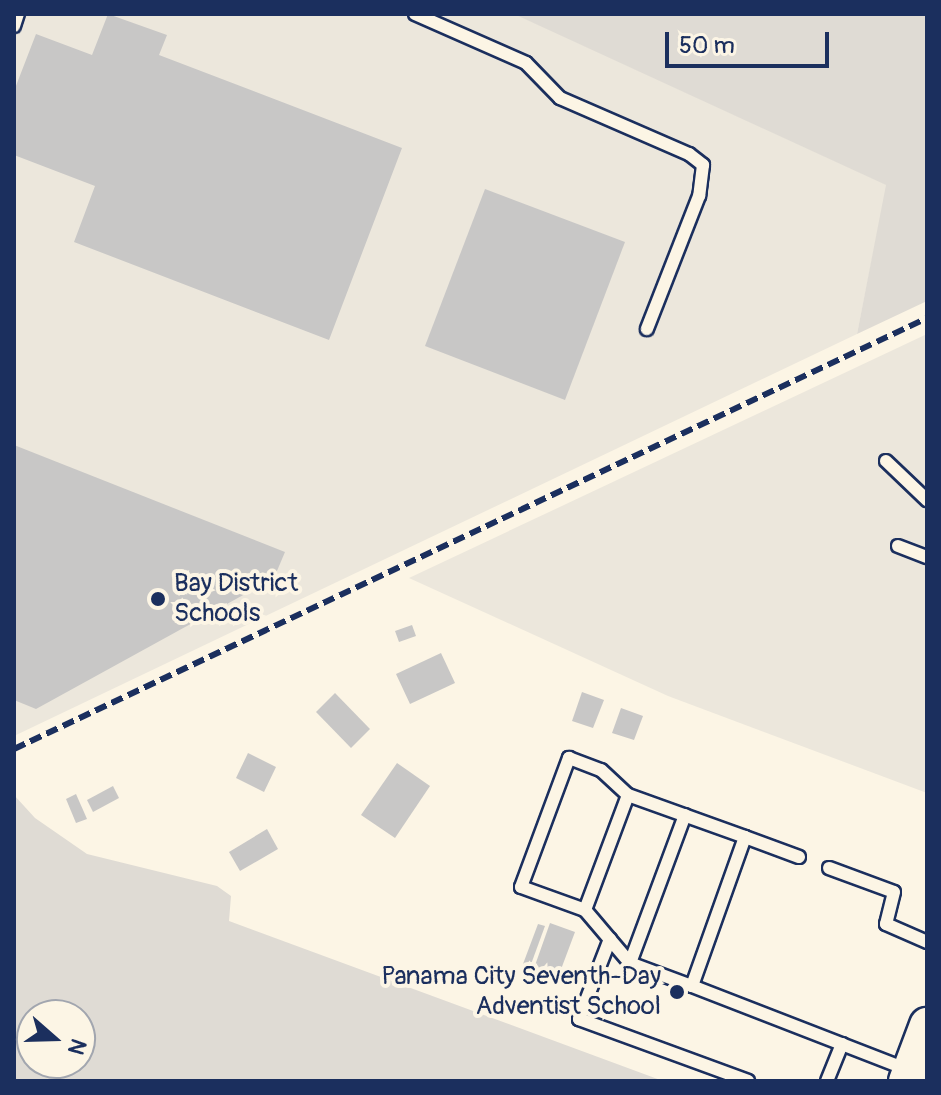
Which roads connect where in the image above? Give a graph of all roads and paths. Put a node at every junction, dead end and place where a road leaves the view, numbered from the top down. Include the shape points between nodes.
1 (18, 14) edge
2 (415, 14) edge
3 (14, 26) edge
4 (647, 329) dead end
5 (886, 461) dead end
6 (927, 500) edge
7 (898, 546) dead end
8 (927, 557) edge
9 (628, 795) junction
10 (685, 815) junction
11 (745, 837) junction
12 (799, 857) dead end
13 (829, 868) dead end
14 (585, 910) junction
15 (610, 939) junction
16 (927, 942) edge
17 (630, 963) junction
18 (692, 986) junction
19 (927, 1025) edge
20 (842, 1044) junction
21 (908, 1076) edge
22 (748, 1081) edge
23 (827, 1081) edge

1 - 3 lane
2 - 4 lane via 526,63 560,98 689,154 703,165 699,196
5 - 6 lane
7 - 8 lane
9 - 10 lane
9 - 14 lane
9 - 14 lane via 601,770 569,758 521,887
10 - 11 lane
10 - 17 lane
11 - 12 lane
11 - 18 lane
13 - 16 lane via 894,892 886,924
14 - 15 lane
15 - 17 lane
15 - 22 lane via 579,1019
17 - 18 lane
18 - 20 lane
19 - 21 main road
20 - 21 lane
20 - 23 lane

